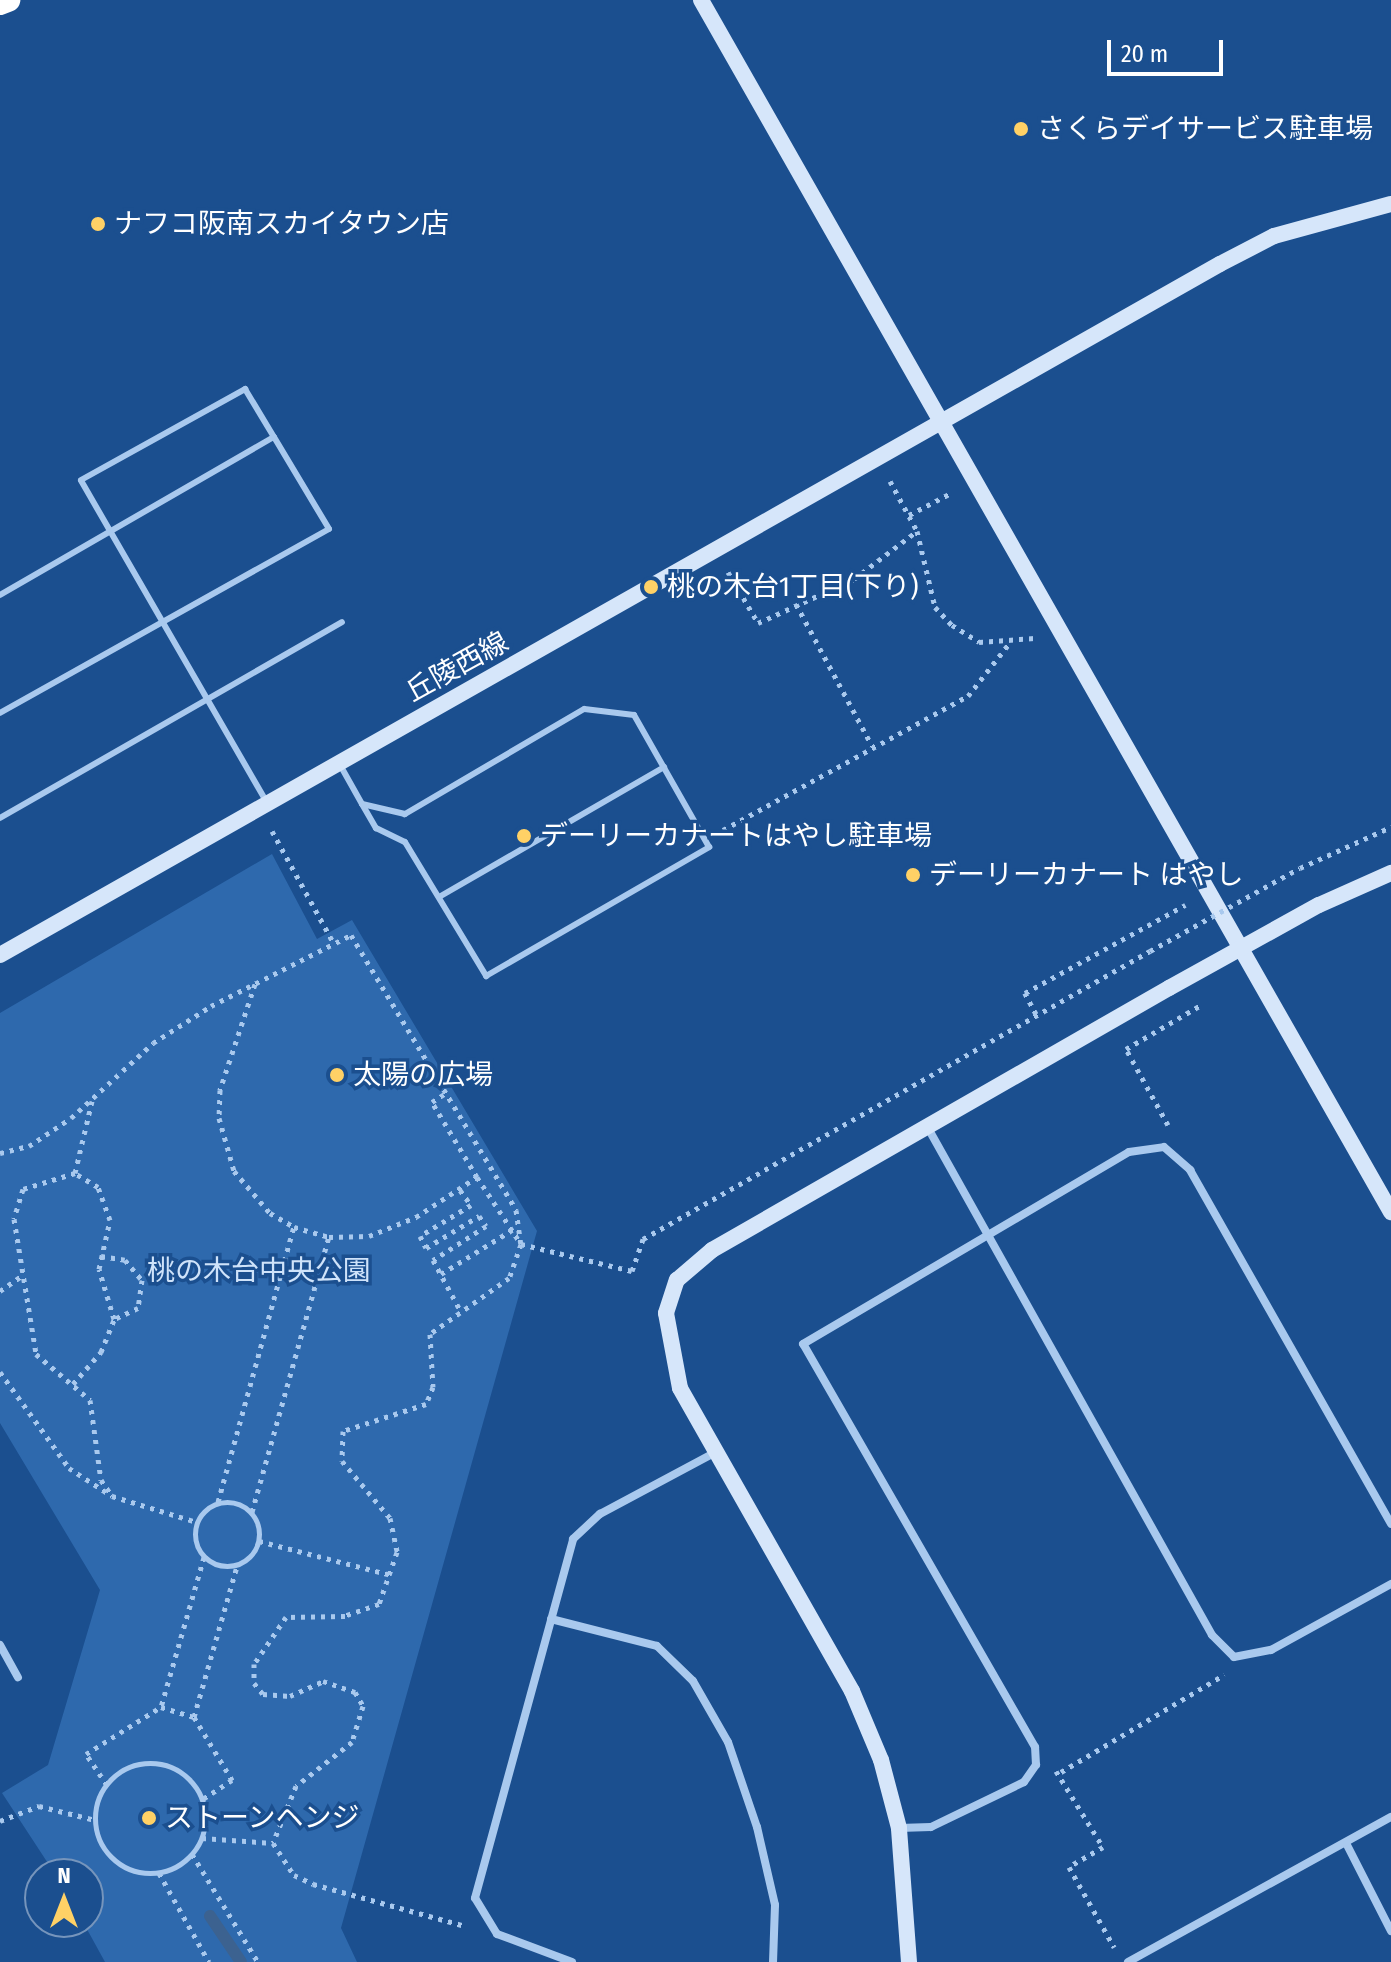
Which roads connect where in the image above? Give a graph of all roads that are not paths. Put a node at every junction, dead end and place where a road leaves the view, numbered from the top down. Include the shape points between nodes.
1 (8, 0) edge
2 (701, 0) edge
3 (0, 3) edge
4 (1391, 204) edge
5 (940, 423) junction
6 (274, 437) junction
7 (111, 531) junction
8 (0, 595) edge
9 (163, 622) junction
10 (342, 622) dead end
11 (208, 699) junction
12 (0, 713) edge
13 (339, 763) junction
14 (664, 767) junction
15 (362, 804) junction
16 (263, 806) junction
17 (0, 818) edge
18 (1391, 873) edge
19 (439, 897) junction
20 (0, 954) edge
21 (928, 1128) junction
22 (1391, 1212) edge
23 (990, 1235) junction
24 (716, 1452) junction
25 (1391, 1524) edge
26 (1391, 1584) edge
27 (551, 1619) junction
28 (0, 1645) edge
29 (18, 1677) dead end
30 (1391, 1817) edge
31 (899, 1828) junction
32 (1346, 1843) junction
33 (1391, 1931) edge
34 (572, 1962) edge
35 (773, 1962) edge
36 (909, 1962) edge
37 (1125, 1962) edge

1 - 3 highway
2 - 5 street
4 - 5 street, 丘陵西線 via 1274,236
5 - 13 street, 丘陵西線
5 - 22 street
6 - 7 lane
6 - 7 lane via 245,389 81,480
6 - 9 lane via 329,529
7 - 8 lane
7 - 9 lane
9 - 11 lane
9 - 12 lane
10 - 11 lane
11 - 16 lane
11 - 17 lane
13 - 15 lane
13 - 16 street, 丘陵西線
14 - 15 lane via 634,715 584,709 405,814
14 - 19 lane
14 - 19 lane via 709,847 499,969 486,976
15 - 19 lane via 376,828 405,842
16 - 20 street, 丘陵西線
18 - 21 street, bridge via 1319,905
21 - 23 street
21 - 24 street via 712,1250 677,1280 666,1313 668,1351
23 - 25 street via 1129,1152 1164,1147 1190,1170
23 - 26 street via 1212,1635 1234,1657 1271,1650
23 - 31 street via 803,1344 1035,1747 1036,1765 1024,1782 962,1815
24 - 27 street via 600,1514 573,1539
24 - 31 street via 852,1691
27 - 34 street via 475,1898 482,1920 497,1934
27 - 35 street via 657,1646 693,1681 728,1742 757,1827 775,1905
28 - 29 street
30 - 32 street
31 - 36 street
32 - 33 street
32 - 37 street

